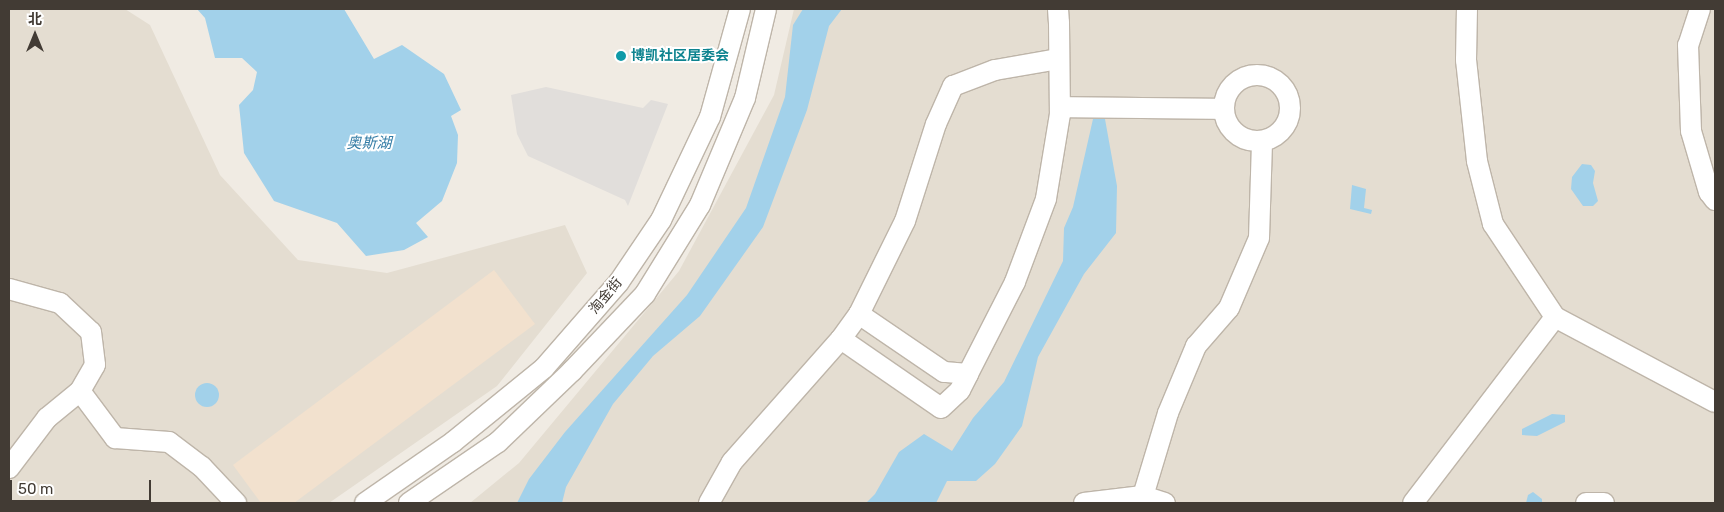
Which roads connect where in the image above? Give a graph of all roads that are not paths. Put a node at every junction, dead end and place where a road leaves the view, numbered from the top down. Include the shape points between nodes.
1 (740, 9) edge
2 (766, 9) edge
3 (1058, 9) edge
4 (1467, 9) edge
5 (1700, 9) edge
6 (1059, 59) junction
7 (1060, 107) junction
8 (1223, 109) junction
9 (1262, 141) junction
10 (1715, 200) edge
11 (9, 289) edge
12 (859, 314) junction
13 (1555, 317) junction
14 (841, 339) junction
15 (968, 374) junction
16 (80, 391) junction
17 (1715, 402) edge
18 (435, 455) junction
19 (9, 468) edge
20 (451, 474) junction
21 (1143, 500) edge
22 (236, 503) edge
23 (366, 503) edge
24 (409, 503) edge
25 (709, 503) edge
26 (1084, 503) edge
27 (1165, 503) edge
28 (1412, 503) edge
29 (1586, 503) edge
30 (1604, 503) edge

1 - 18 street, 淘金街 via 710,117 661,220 619,282 544,368
2 - 20 street, 淘金街 via 745,98 700,205 645,294 498,442
3 - 6 street
4 - 13 street via 1466,60 1477,161 1493,224
5 - 10 street via 1688,45 1691,131 1709,192
6 - 7 street
6 - 12 street via 995,70 953,86 936,124 905,221
7 - 8 street
7 - 15 street via 1046,199 1016,282
8 - 9 street via 1231,130 1240,137
8 - 9 street via 1229,88 1247,76 1263,75 1278,81 1290,99 1288,120 1282,130
9 - 21 street via 1259,238 1229,308 1196,346 1168,413
11 - 16 street via 60,303 91,332 95,365
12 - 14 street
12 - 15 street via 944,372
13 - 17 street
13 - 28 street
14 - 15 street via 941,408 960,390
14 - 25 street via 732,462
16 - 19 street via 47,418
16 - 22 street via 116,438 169,442 202,467
18 - 20 street
18 - 23 street, 淘金街
20 - 24 street, 淘金街
21 - 26 street
21 - 27 street
29 - 30 street

